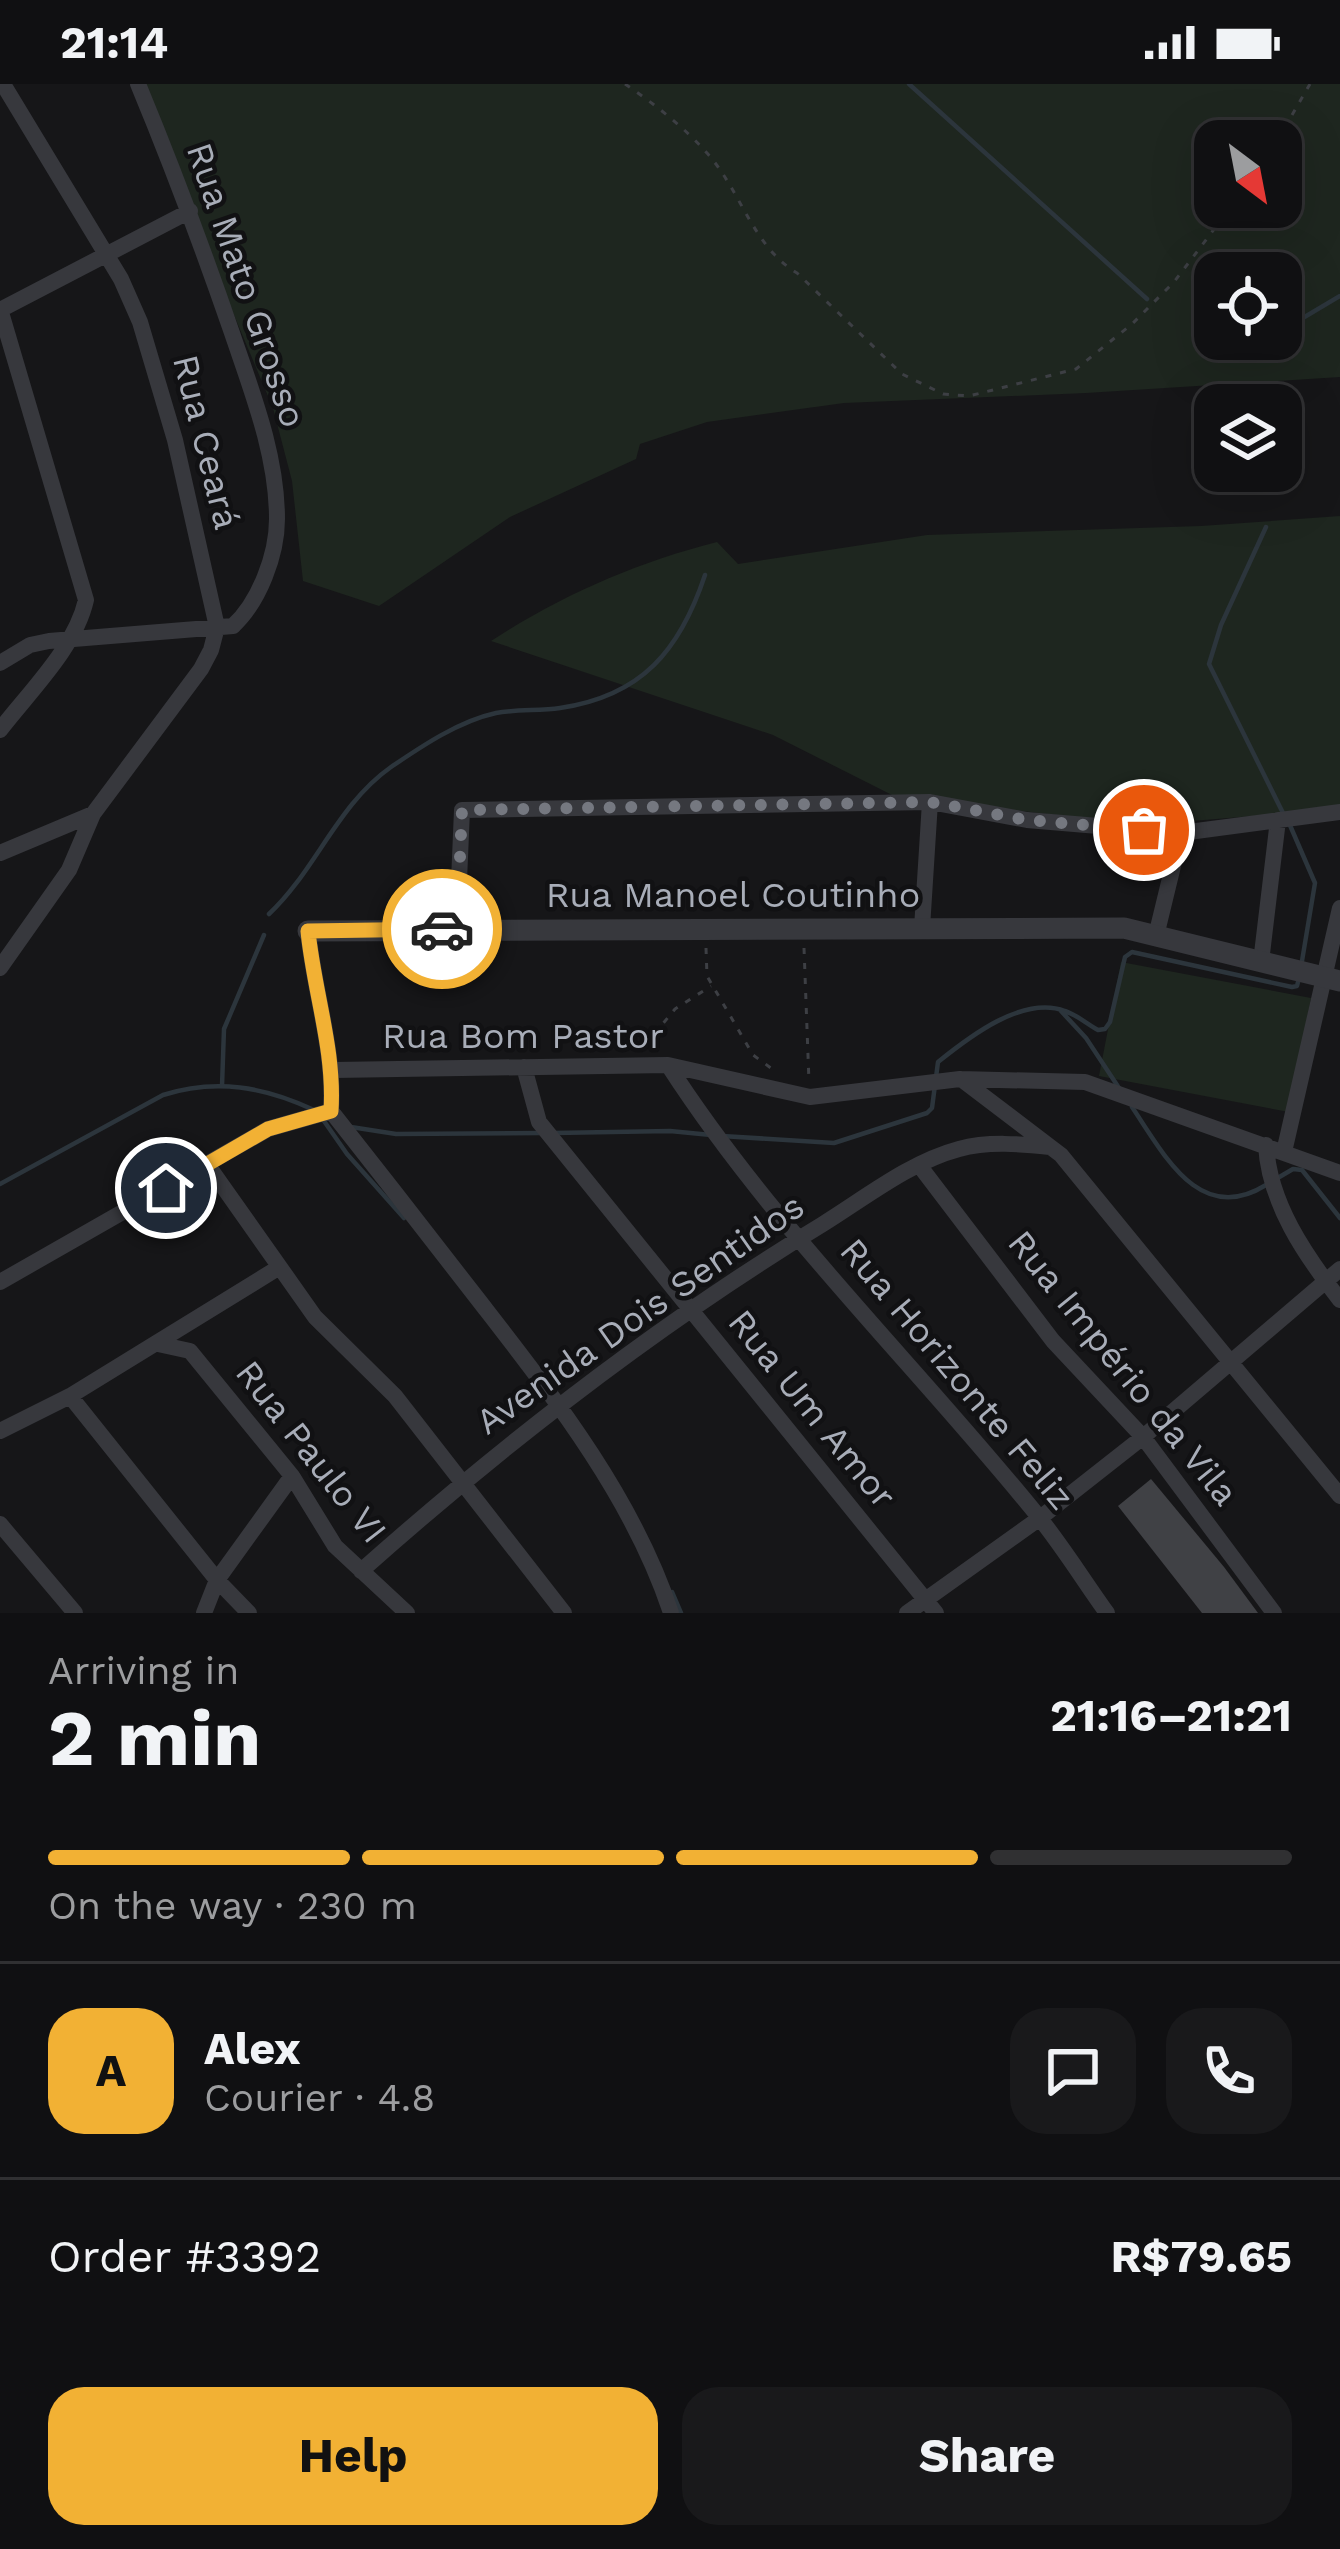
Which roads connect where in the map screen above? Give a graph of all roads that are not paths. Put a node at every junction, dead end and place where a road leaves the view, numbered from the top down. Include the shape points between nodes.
1 (3, 84) edge
2 (138, 84) edge
3 (190, 212) junction
4 (104, 253) junction
5 (0, 310) edge
6 (217, 627) junction
7 (69, 639) junction
8 (0, 663) edge
9 (0, 730) edge
10 (930, 802) junction
11 (1340, 812) edge
12 (93, 814) junction
13 (1277, 820) junction
14 (1181, 833) junction
15 (0, 853) edge
16 (1340, 908) edge
17 (457, 928) junction
18 (922, 928) junction
19 (308, 931) joint
20 (1156, 936) junction
21 (1261, 962) junction
22 (0, 968) edge
23 (1332, 979) edge
24 (668, 1065) junction
25 (524, 1067) junction
26 (334, 1070) junction
27 (960, 1079) junction
28 (331, 1111) junction
29 (1265, 1145) junction
30 (1050, 1147) junction
31 (1284, 1152) junction
32 (207, 1164) junction
33 (920, 1165) junction
34 (1340, 1173) edge
35 (798, 1239) junction
36 (278, 1268) junction
37 (1333, 1275) edge
38 (0, 1282) edge
39 (1340, 1300) edge
40 (690, 1310) junction
41 (158, 1344) junction
42 (1232, 1359) junction
43 (70, 1396) junction
44 (558, 1406) junction
45 (0, 1431) edge
46 (1143, 1437) junction
47 (292, 1476) junction
48 (460, 1483) junction
49 (1340, 1496) edge
50 (1040, 1518) junction
51 (0, 1524) edge
52 (361, 1570) junction
53 (217, 1580) junction
54 (930, 1606) edge
55 (75, 1613) edge
56 (204, 1613) edge
57 (248, 1613) edge
58 (407, 1613) edge
59 (564, 1613) edge
60 (670, 1613) edge
61 (907, 1613) edge
62 (1107, 1613) edge
63 (1274, 1613) edge

1 - 4 street, Rua Ceará
2 - 3 street, Rua Mato Grosso
3 - 4 street
3 - 6 street, Rua Mato Grosso via 252,390 278,523 250,610 233,626
4 - 5 street
4 - 6 street, Rua Ceará via 122,279 158,381
5 - 7 street via 82,577 86,599
6 - 7 street
6 - 12 street via 201,669
7 - 8 street via 30,644
7 - 9 street
10 - 14 street
10 - 17 street via 462,810
10 - 18 street
11 - 13 street
12 - 15 street
12 - 22 street via 69,870
13 - 14 street
13 - 21 street
14 - 20 street
16 - 23 street
17 - 18 street, Rua Manoel Coutinho
17 - 19 street, Rua Manoel Coutinho
18 - 20 street, Rua Manoel Coutinho via 1124,928
19 - 26 street
20 - 21 street, Rua Manoel Coutinho
21 - 23 street, Rua Manoel Coutinho
23 - 31 street
24 - 25 street, Rua Bom Pastor
24 - 27 street, Rua Bom Pastor via 810,1097
24 - 35 street, Rua Horizonte Feliz
25 - 26 street, Rua Bom Pastor
25 - 40 street, Rua Um Amor via 539,1122
26 - 28 street
27 - 29 street, Rua Bom Pastor via 1085,1082
27 - 30 street
28 - 32 street via 268,1129
28 - 44 street
29 - 31 street, Rua Bom Pastor
29 - 37 street via 1274,1194
30 - 33 street, Avenida Dois Sentidos via 960,1149
30 - 42 street
31 - 34 street, Rua Bom Pastor
32 - 36 street
32 - 38 street
33 - 35 street, Avenida Dois Sentidos
33 - 46 street, Rua Império da Vila via 1053,1341
35 - 40 street, Avenida Dois Sentidos
35 - 50 street, Rua Horizonte Feliz
36 - 41 street
36 - 48 street via 395,1396
37 - 39 street
37 - 42 street
40 - 44 street, Avenida Dois Sentidos
40 - 54 street, Rua Um Amor
41 - 43 street
41 - 47 street, Rua Paulo VI via 190,1351
42 - 46 street
42 - 49 street
43 - 45 street
43 - 53 street
44 - 48 street, Avenida Dois Sentidos
44 - 60 street via 613,1491
46 - 50 street
46 - 63 street, Rua Império da Vila
47 - 52 street, Rua Paulo VI via 335,1546
47 - 53 street
48 - 52 street, Avenida Dois Sentidos
48 - 59 street
50 - 54 street
50 - 62 street, Rua Horizonte Feliz
51 - 55 street
52 - 58 street, Rua Paulo VI
53 - 56 street
53 - 57 street
54 - 61 street

